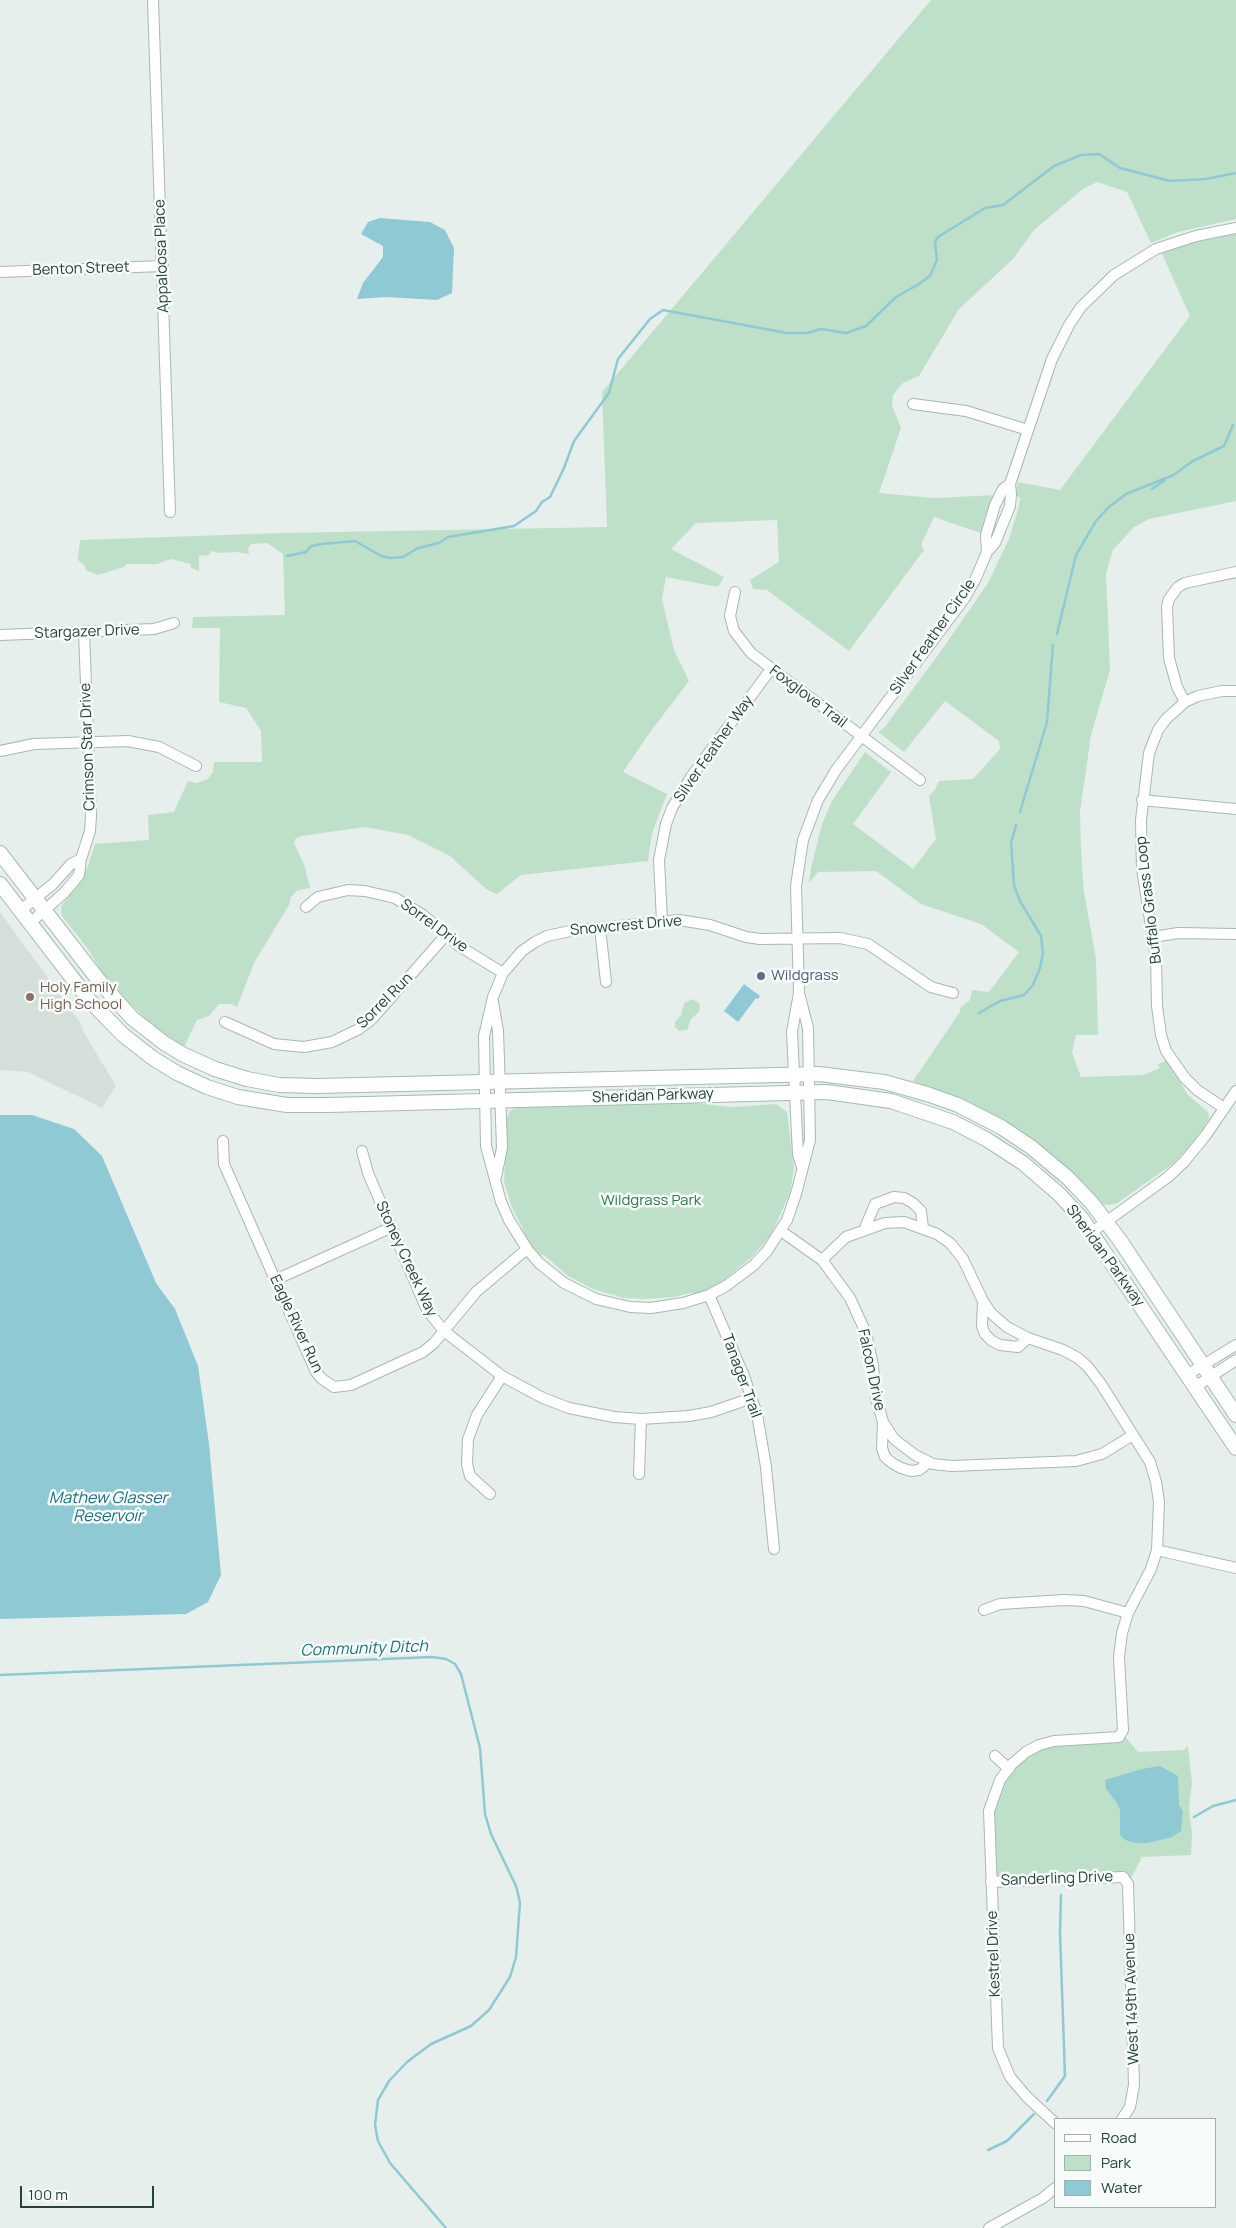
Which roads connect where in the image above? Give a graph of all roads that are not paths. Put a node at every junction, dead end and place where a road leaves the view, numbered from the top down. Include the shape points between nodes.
1 (153, 0) edge
2 (1236, 228) edge
3 (163, 266) junction
4 (0, 272) edge
5 (913, 404) dead end
6 (1028, 430) junction
7 (170, 512) dead end
8 (1236, 572) edge
9 (735, 592) dead end
10 (174, 623) dead end
11 (84, 632) junction
12 (0, 635) edge
13 (771, 669) junction
14 (1236, 691) edge
15 (1186, 702) junction
16 (861, 737) junction
17 (88, 742) junction
18 (0, 751) edge
19 (196, 766) dead end
20 (920, 780) dead end
21 (1142, 800) junction
22 (1236, 809) edge
23 (0, 852) edge
24 (81, 860) junction
25 (0, 884) edge
26 (36, 898) junction
27 (306, 907) dead end
28 (20, 910) junction
29 (45, 911) junction
30 (662, 921) junction
31 (30, 923) junction
32 (600, 928) junction
33 (1236, 934) edge
34 (446, 935) junction
35 (1153, 937) junction
36 (797, 938) junction
37 (503, 973) junction
38 (606, 982) dead end
39 (953, 992) dead end
40 (799, 993) junction
41 (493, 997) junction
42 (225, 1022) dead end
43 (801, 1074) junction
44 (485, 1082) junction
45 (500, 1082) junction
46 (1236, 1091) edge
47 (802, 1092) junction
48 (500, 1100) junction
49 (485, 1101) junction
50 (1224, 1108) junction
51 (223, 1140) dead end
52 (362, 1151) dead end
53 (496, 1178) junction
54 (1106, 1222) junction
55 (390, 1228) junction
56 (865, 1228) junction
57 (923, 1228) junction
58 (781, 1230) junction
59 (1092, 1232) junction
60 (527, 1249) junction
61 (822, 1260) junction
62 (275, 1280) junction
63 (709, 1295) junction
64 (983, 1301) junction
65 (444, 1331) junction
66 (1028, 1338) junction
67 (1236, 1345) edge
68 (1236, 1360) edge
69 (1203, 1365) junction
70 (1187, 1375) junction
71 (502, 1376) junction
72 (1211, 1377) junction
73 (1196, 1387) junction
74 (752, 1398) junction
75 (1236, 1415) edge
76 (641, 1420) junction
77 (882, 1422) junction
78 (1133, 1435) junction
79 (1236, 1448) edge
80 (929, 1462) junction
81 (639, 1474) dead end
82 (490, 1494) dead end
83 (774, 1549) dead end
84 (1157, 1550) junction
85 (1236, 1561) edge
86 (1225, 1565) junction
87 (1236, 1568) edge
88 (984, 1610) dead end
89 (1128, 1613) junction
90 (995, 1756) dead end
91 (1009, 1769) junction
92 (1123, 1877) joint
93 (991, 1882) junction
94 (1123, 2118) edge
95 (1054, 2122) edge
96 (1054, 2189) edge
97 (989, 2228) edge

1 - 3 street, Appaloosa Place
2 - 6 street, Silver Feather Circle via 1156,249 1114,275 1096,292 1082,307 1059,343
3 - 4 street, Benton Street
3 - 7 street, Appaloosa Place
5 - 6 street via 966,411
6 - 16 street, Silver Feather Circle via 1010,484 1010,506 996,543 987,552 964,599
8 - 15 street via 1174,584 1167,607 1169,658 1177,687
9 - 13 street, Foxglove Trail via 730,616 734,631 751,654
10 - 11 street, Stargazer Drive via 154,629
11 - 12 street, Stargazer Drive
11 - 17 street, Crimson Star Drive
13 - 16 street, Foxglove Trail
13 - 30 street, Silver Feather Way via 691,777 672,808 659,860
14 - 15 street, Buffalo Grass Loop via 1210,692
15 - 21 street, Buffalo Grass Loop via 1166,719 1152,741
16 - 20 street, Foxglove Trail
16 - 36 street, Silver Feather Circle via 828,782 809,820 798,861
17 - 18 street via 23,745
17 - 19 street via 143,742
17 - 24 street, Crimson Star Drive via 91,816
21 - 22 street
21 - 35 street, Buffalo Grass Loop via 1142,869
23 - 26 main road, Sheridan Parkway
24 - 26 street via 71,864
24 - 29 street, Crimson Star Drive via 79,875
25 - 28 main road, Sheridan Parkway
26 - 28 street
26 - 29 main road, Sheridan Parkway
27 - 34 street, Sorrel Drive via 318,897 332,893 365,891 381,894 410,906
28 - 31 main road, Sheridan Parkway
29 - 31 street, Crimson Star Drive
29 - 44 main road, Sheridan Parkway via 132,1018 164,1043 215,1069 261,1082 296,1086
30 - 32 street, Snowcrest Drive
30 - 36 street, Snowcrest Drive via 694,921 760,939
31 - 49 main road, Sheridan Parkway via 96,1008 118,1030 154,1059 207,1087 238,1097 287,1105
32 - 37 street, Snowcrest Drive via 559,933 535,942 522,951
32 - 38 street
33 - 35 street via 1178,933
34 - 37 street, Sorrel Drive
34 - 42 street, Sorrel Run via 372,1019 332,1042 304,1047 274,1044
35 - 50 street, Buffalo Grass Loop via 1158,1021 1166,1051 1197,1090
36 - 39 street, Snowcrest Drive via 840,938 868,944 931,987
36 - 40 street, Silver Feather Circle
37 - 41 street, Snowcrest Drive
40 - 43 street, Silver Feather Circle via 792,1032
40 - 43 street, Silver Feather Circle via 808,1028
41 - 44 street, Snowcrest Drive via 484,1036
41 - 45 street
43 - 45 main road, Sheridan Parkway
43 - 47 street
43 - 54 main road, Sheridan Parkway via 884,1082 943,1099 981,1116 1044,1156 1080,1190
44 - 45 main road, Sheridan Parkway
44 - 49 street, Snowcrest Drive
45 - 48 street
46 - 50 street
47 - 48 main road, Sheridan Parkway
47 - 58 street, Snowcrest Drive via 798,1155 802,1167 796,1194
47 - 59 main road, Sheridan Parkway via 858,1095 891,1101 972,1131 1036,1173
48 - 49 main road, Sheridan Parkway
48 - 53 street via 502,1148
49 - 53 street, Snowcrest Drive via 486,1146
50 - 54 street via 1184,1162
51 - 62 street, Eagle River Run via 224,1164
52 - 55 street, Stoney Creek Way
53 - 60 street, Snowcrest Drive via 508,1220
54 - 59 street
54 - 69 main road, Sheridan Parkway
55 - 62 street
55 - 65 street, Stoney Creek Way via 427,1310
56 - 57 street via 904,1222
56 - 57 street via 875,1204 894,1197 904,1198 921,1211
56 - 61 street via 846,1237
57 - 64 street via 950,1243 963,1258
58 - 61 street, Falcon Drive
58 - 63 street, Snowcrest Drive via 754,1265
59 - 70 main road, Sheridan Parkway
60 - 63 street, Snowcrest Drive via 564,1283 611,1303 630,1307 667,1306
60 - 65 street, Eagle River Run via 476,1292
61 - 77 street, Falcon Drive via 850,1298 866,1333
62 - 65 street, Eagle River Run via 316,1372 334,1387 351,1385 412,1358 434,1343
63 - 74 street, Tanager Trail
64 - 66 street, Kestrel Drive via 991,1313
64 - 66 street via 982,1326 992,1341 1018,1347
65 - 71 street, Stoney Creek Way
66 - 78 street, Kestrel Drive via 1063,1350 1088,1366
67 - 69 street
68 - 72 street
69 - 70 street
69 - 72 main road, Sheridan Parkway
70 - 73 main road, Sheridan Parkway
71 - 76 street, Stoney Creek Way via 569,1408
71 - 82 street via 477,1415 468,1439 470,1476
72 - 73 street
72 - 75 main road, Sheridan Parkway
73 - 79 main road, Sheridan Parkway
74 - 76 street, Stoney Creek Way via 712,1412
74 - 83 street, Tanager Trail via 763,1440
76 - 81 street
77 - 80 street, Falcon Drive via 894,1439
77 - 80 street, Falcon Drive via 882,1448 892,1463 918,1470
78 - 80 street, Falcon Drive via 1102,1454 1076,1461 952,1466
78 - 84 street, Kestrel Drive via 1150,1462 1156,1482 1159,1502
84 - 86 street
84 - 89 street, Kestrel Drive
85 - 86 street
86 - 87 street
88 - 89 street via 1000,1604 1064,1600 1084,1601
89 - 91 street, Kestrel Drive via 1119,1658 1123,1730 1118,1738 1054,1740 1026,1752
90 - 91 street
91 - 93 street, Kestrel Drive via 1000,1780 989,1811
92 - 93 street, Sanderling Drive
92 - 94 street, West 149th Avenue via 1128,1884 1134,2085 1130,2107
93 - 95 street, Kestrel Drive via 998,2048 1010,2077
96 - 97 street

